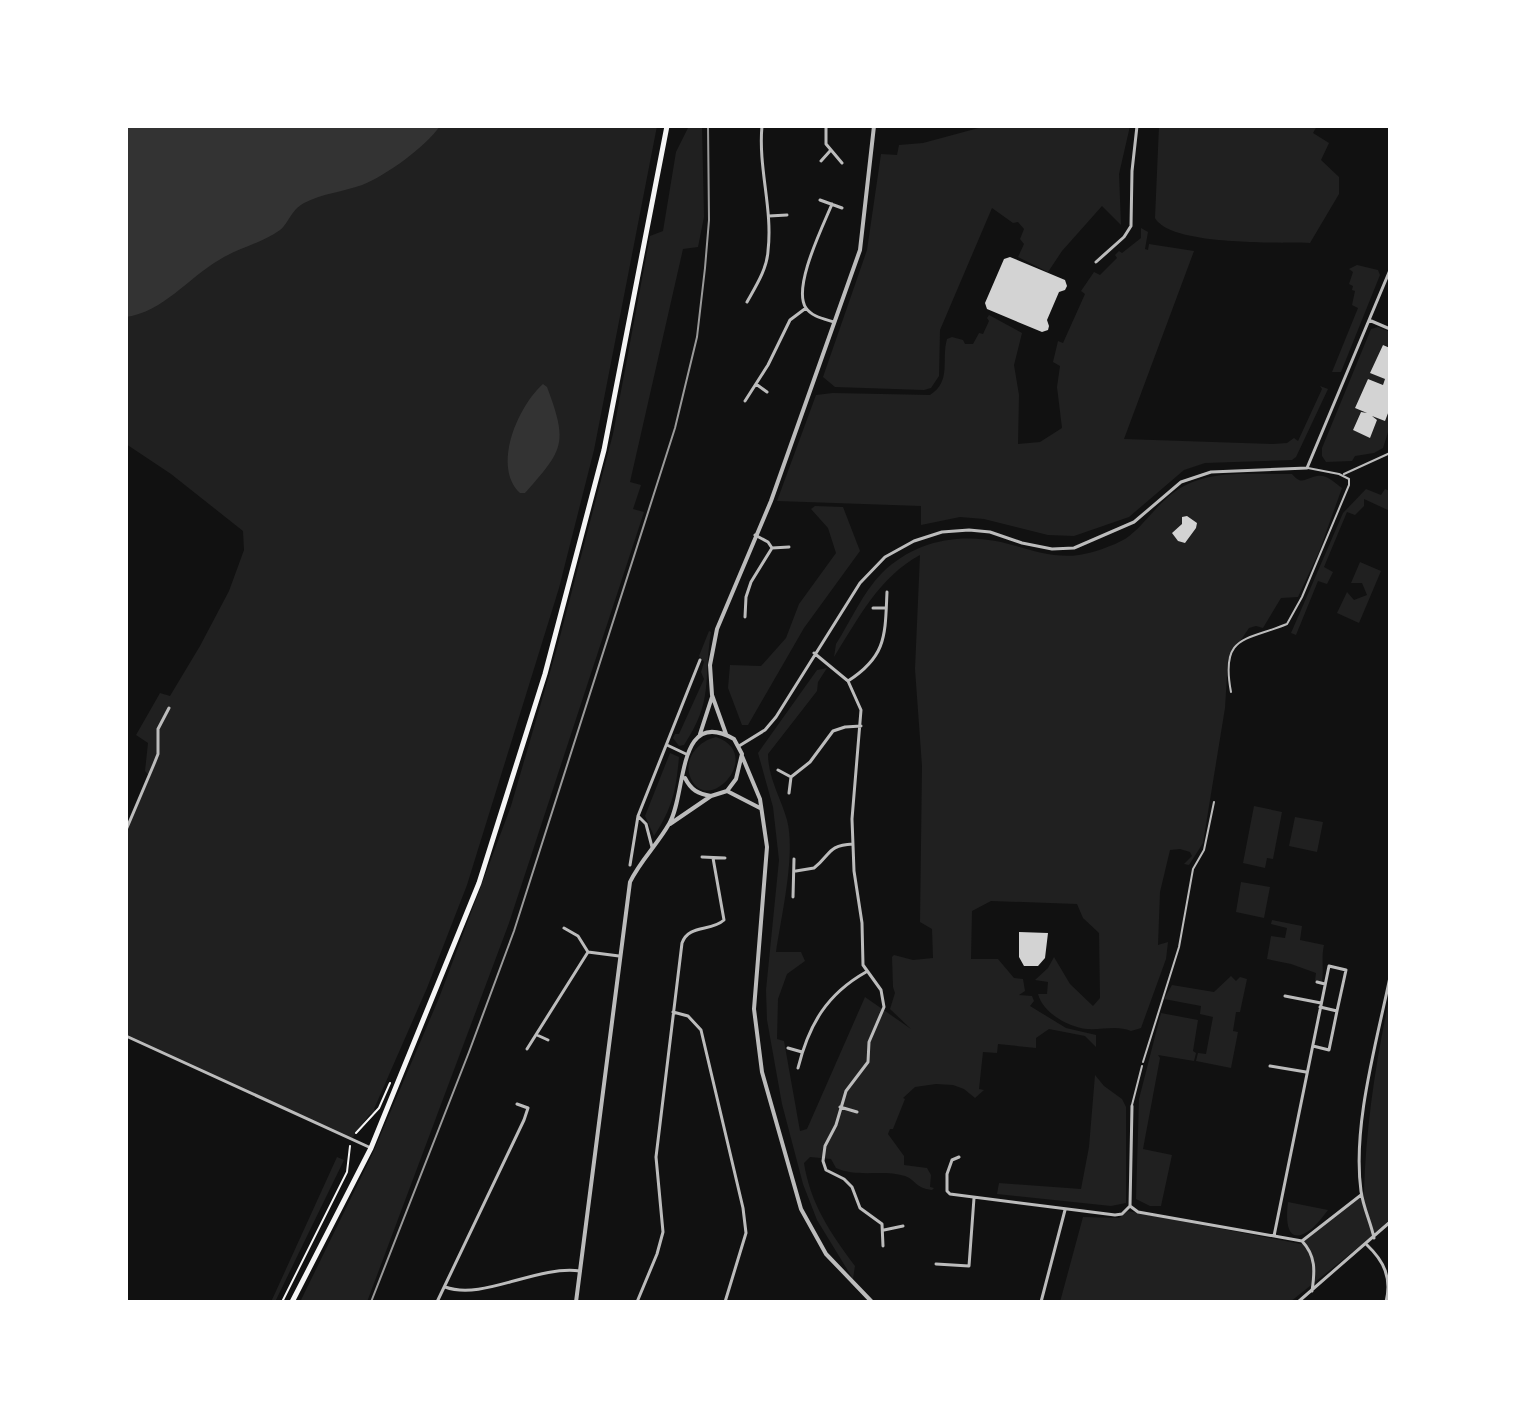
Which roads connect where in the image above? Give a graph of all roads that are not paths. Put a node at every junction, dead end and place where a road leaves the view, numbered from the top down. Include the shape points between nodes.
1 (667, 126) edge
2 (762, 126) edge
3 (826, 126) edge
4 (874, 126) edge
5 (1137, 126) edge
6 (830, 151) junction
7 (821, 161) dead end
8 (842, 163) dead end
9 (820, 200) dead end
10 (832, 204) junction
11 (842, 208) dead end
12 (787, 215) dead end
13 (769, 216) junction
14 (1096, 262) dead end
15 (1390, 270) edge
16 (747, 302) dead end
17 (806, 308) junction
18 (1369, 320) junction
19 (834, 322) junction
20 (1390, 329) edge
21 (756, 384) junction
22 (767, 392) dead end
23 (745, 401) dead end
24 (1390, 453) edge
25 (1307, 468) junction
26 (1343, 475) junction
27 (755, 535) junction
28 (789, 547) dead end
29 (772, 548) junction
30 (887, 592) dead end
31 (873, 608) dead end
32 (886, 608) junction
33 (745, 617) dead end
34 (814, 653) junction
35 (700, 660) dead end
36 (848, 681) junction
37 (1231, 692) dead end
38 (712, 695) junction
39 (169, 708) dead end
40 (861, 726) junction
41 (700, 734) junction
42 (726, 734) junction
43 (667, 745) junction
44 (738, 746) junction
45 (686, 754) junction
46 (742, 754) junction
47 (778, 770) dead end
48 (684, 776) junction
49 (791, 777) junction
50 (727, 791) junction
51 (789, 793) dead end
52 (711, 796) junction
53 (1214, 802) dead end
54 (762, 810) junction
55 (638, 816) junction
56 (670, 824) junction
57 (126, 830) edge
58 (853, 844) junction
59 (652, 847) junction
60 (702, 857) dead end
61 (713, 858) junction
62 (725, 858) dead end
63 (794, 859) dead end
64 (630, 865) dead end
65 (796, 871) junction
66 (793, 897) dead end
67 (564, 928) dead end
68 (588, 952) junction
69 (619, 956) junction
70 (866, 972) junction
71 (1390, 977) edge
72 (1317, 982) dead end
73 (1325, 984) junction
74 (1285, 996) dead end
75 (1320, 1005) junction
76 (1337, 1011) junction
77 (673, 1012) junction
78 (536, 1034) junction
79 (126, 1036) edge
80 (548, 1040) dead end
81 (1311, 1046) junction
82 (788, 1048) dead end
83 (527, 1049) dead end
84 (802, 1052) junction
85 (1270, 1066) dead end
86 (798, 1068) dead end
87 (1306, 1072) junction
88 (517, 1104) dead end
89 (1132, 1106) joint
90 (840, 1107) junction
91 (857, 1112) dead end
92 (371, 1148) junction
93 (959, 1157) dead end
94 (1361, 1195) junction
95 (974, 1198) junction
96 (1130, 1206) junction
97 (1065, 1210) junction
98 (1390, 1222) edge
99 (903, 1226) dead end
100 (884, 1230) junction
101 (1274, 1236) junction
102 (1374, 1238) junction
103 (1302, 1241) junction
104 (1367, 1245) junction
105 (883, 1246) dead end
106 (936, 1264) dead end
107 (580, 1271) junction
108 (445, 1287) junction
109 (1312, 1291) junction
110 (292, 1302) edge
111 (437, 1302) edge
112 (576, 1302) edge
113 (637, 1302) edge
114 (725, 1302) edge
115 (872, 1302) edge
116 (1041, 1302) edge
117 (1298, 1302) edge
118 (1386, 1302) edge

1 - 92 main road via 604,450 545,674 479,883
2 - 13 street
3 - 6 street
4 - 19 street via 860,250
5 - 14 street via 1131,226
6 - 7 street
6 - 8 street
9 - 10 street
10 - 11 street
10 - 17 street via 805,279
12 - 13 street
13 - 16 street via 766,265
15 - 18 street
17 - 19 street
17 - 21 street via 790,320
18 - 20 street
18 - 25 street
19 - 27 street
21 - 22 street
21 - 23 street
24 - 26 lane
25 - 26 lane
25 - 34 street via 1211,472 1181,482 1121,529 1074,548 1052,549 969,530 914,541 885,557 860,583
26 - 37 lane via 1349,485 1302,597 1287,624 1243,638 1234,649 1227,672
27 - 29 street
27 - 38 street via 717,629 710,665
28 - 29 street
29 - 33 street via 751,582
30 - 32 street
31 - 32 street
32 - 36 street via 879,652
34 - 36 street
34 - 44 street via 770,724
35 - 43 street
36 - 40 street via 861,710
38 - 41 street
38 - 42 street
39 - 57 street via 158,729 158,754
40 - 49 street via 833,731
40 - 58 street
41 - 42 street
41 - 45 street
42 - 44 street
43 - 45 street
43 - 55 street
44 - 46 street
45 - 48 street
46 - 50 street
46 - 54 street
47 - 49 street
48 - 52 street via 689,787
48 - 56 street
49 - 51 street
50 - 52 street
50 - 54 street
52 - 56 street
53 - 89 lane
54 - 115 street via 767,881 754,1009 762,1072 801,1209 826,1254
55 - 59 street
55 - 64 street
56 - 59 street
58 - 65 street via 828,850 814,868
58 - 70 street
59 - 69 street via 630,882
60 - 61 street
61 - 62 street
61 - 77 street via 724,920 685,936
63 - 65 street
65 - 66 street
67 - 68 street via 578,936
68 - 69 street
68 - 78 street
69 - 107 street
70 - 84 street via 836,991
70 - 90 street via 881,990 884,1007 869,1042 868,1062
71 - 94 street via 1367,1090 1358,1163
72 - 73 street
73 - 75 street
73 - 76 street via 1329,966 1346,970
74 - 75 street
75 - 76 street
75 - 81 street
76 - 81 street via 1329,1050
77 - 113 street via 656,1157 663,1232
77 - 114 street via 688,1016 701,1030 743,1208 746,1233
78 - 80 street
78 - 83 street
79 - 92 street
81 - 87 street
82 - 84 street
84 - 86 street
85 - 87 street
87 - 101 street
88 - 108 street via 528,1108 524,1120
89 - 96 street
90 - 91 street
90 - 100 street via 825,1146 826,1170 852,1187 860,1208
92 - 110 main road
93 - 95 street via 947,1174 947,1191
94 - 102 street
94 - 103 street
95 - 97 street
95 - 106 street via 969,1266
96 - 97 street via 1115,1215
96 - 101 street via 1138,1212
97 - 116 street
98 - 102 street
99 - 100 street
100 - 105 street
101 - 103 street
102 - 104 street
103 - 109 street via 1313,1256
104 - 109 street
104 - 118 street via 1385,1266
107 - 108 street via 556,1269 464,1292
107 - 112 street
108 - 111 street
109 - 117 street

